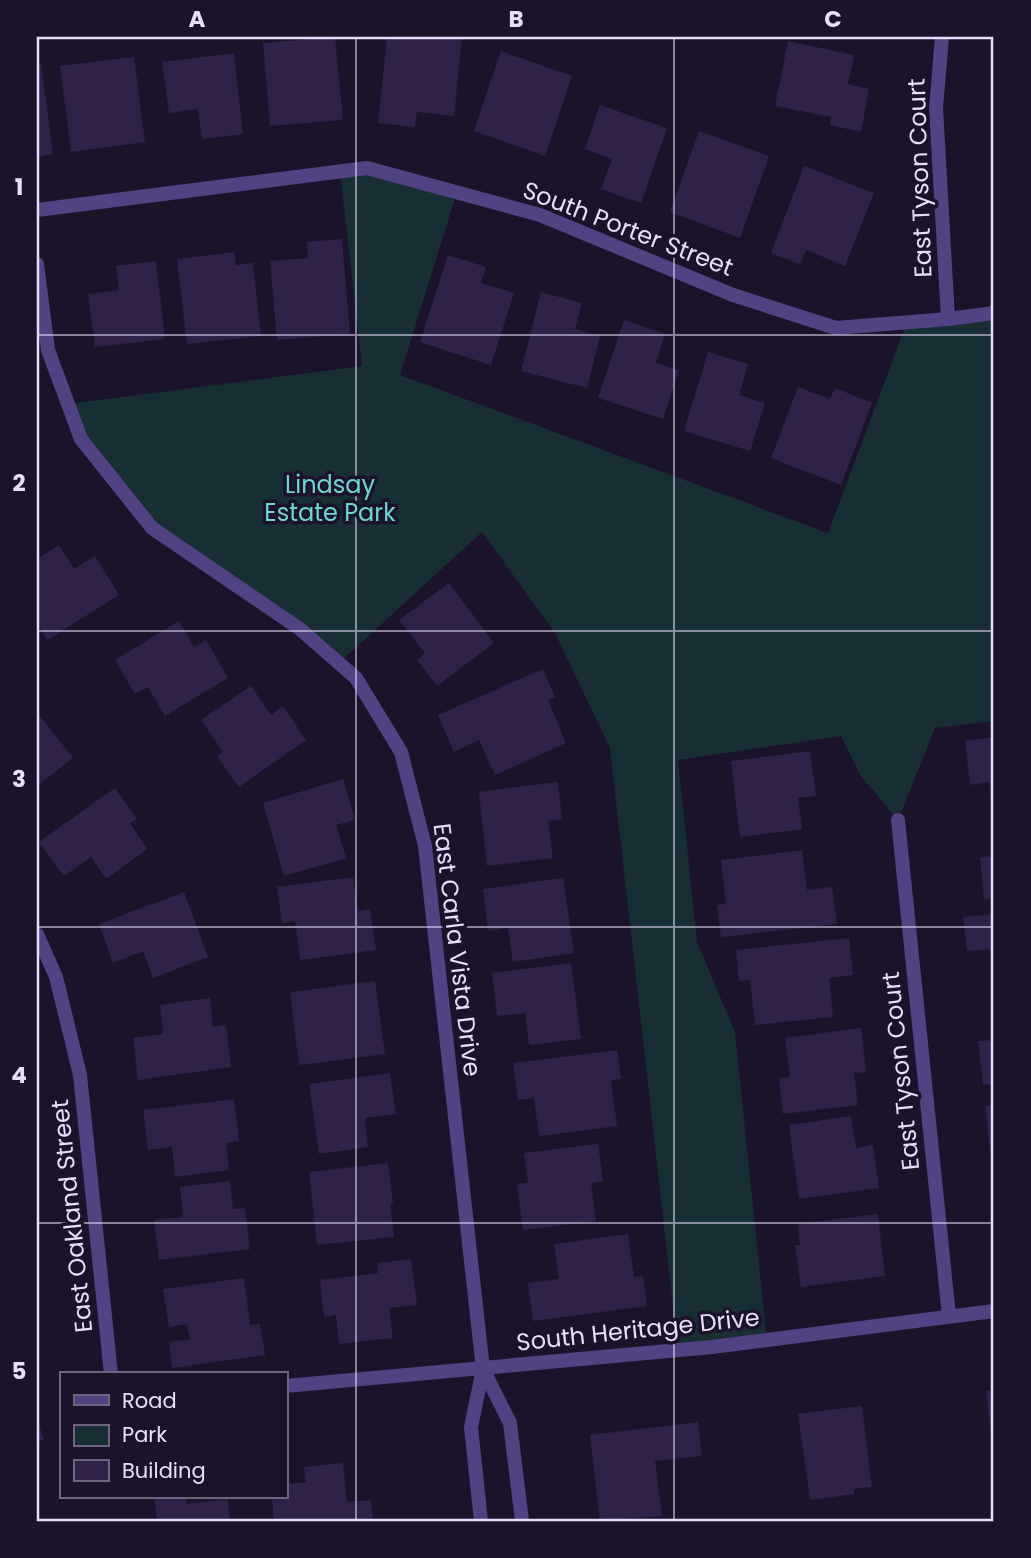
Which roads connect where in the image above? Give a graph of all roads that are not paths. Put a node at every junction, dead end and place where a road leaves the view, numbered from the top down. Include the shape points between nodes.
1 (942, 37) edge
2 (37, 210) edge
3 (37, 264) edge
4 (994, 313) edge
5 (948, 319) junction
6 (898, 820) dead end
7 (37, 934) edge
8 (994, 1311) edge
9 (949, 1316) junction
10 (483, 1368) junction
11 (111, 1372) edge
12 (287, 1386) edge
13 (481, 1521) edge
14 (522, 1521) edge

1 - 5 street, East Tyson Court via 936,108
2 - 5 street, South Porter Street via 367,168 540,215 733,295 836,328
3 - 10 street, East Carla Vista Drive via 48,349 81,439 152,528 300,629 356,678 401,752 425,846
4 - 5 street, South Porter Street
6 - 9 street, East Tyson Court
7 - 11 street, East Oakland Street via 55,977 80,1074
8 - 9 street, South Heritage Drive
9 - 10 street, South Heritage Drive via 712,1347
10 - 12 street, South Heritage Drive
10 - 13 street, East Carla Vista Drive via 471,1427
10 - 14 street, East Carla Vista Drive via 510,1423

